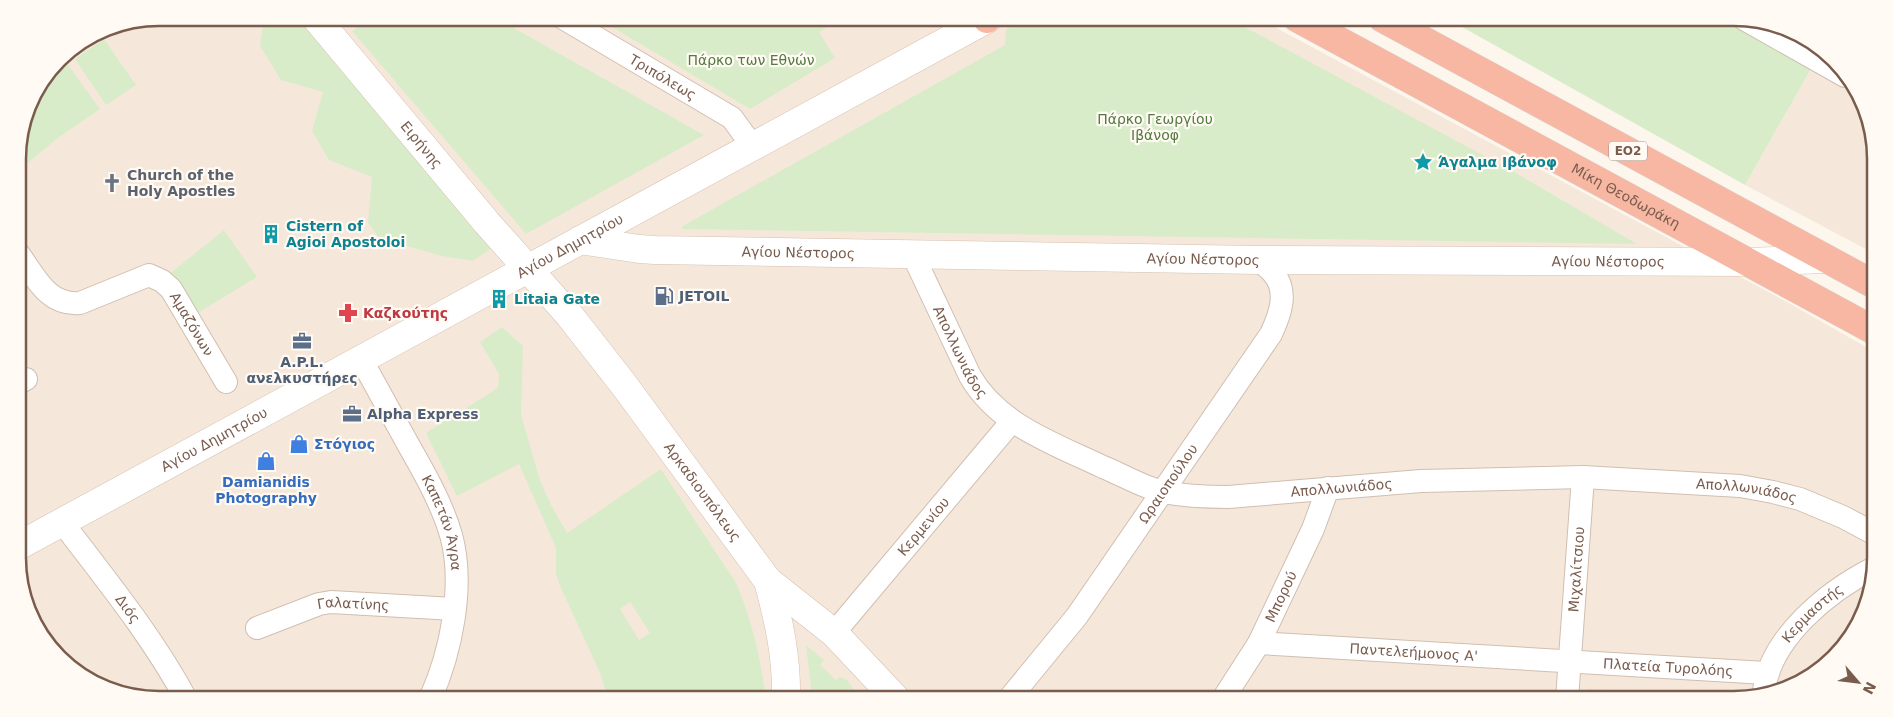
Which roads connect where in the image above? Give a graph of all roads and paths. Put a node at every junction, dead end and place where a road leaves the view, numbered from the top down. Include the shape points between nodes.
1 (973, 26) edge
2 (1312, 26) edge
3 (1397, 26) edge
4 (323, 27) edge
5 (594, 27) edge
6 (1772, 32) edge
7 (1803, 46) edge
8 (1818, 57) edge
9 (753, 147) junction
10 (580, 240) junction
11 (913, 255) junction
12 (1826, 259) junction
13 (1258, 260) junction
14 (1748, 262) junction
15 (27, 265) edge
16 (529, 269) junction
17 (1867, 281) edge
18 (1867, 327) edge
19 (361, 359) junction
20 (226, 382) dead end
21 (1012, 421) junction
22 (1583, 477) junction
23 (1328, 488) junction
24 (1162, 492) junction
25 (62, 522) junction
26 (1867, 530) edge
27 (26, 542) edge
28 (1865, 574) edge
29 (768, 581) junction
30 (454, 609) junction
31 (257, 628) dead end
32 (834, 633) junction
33 (1258, 643) junction
34 (1570, 661) junction
35 (1765, 682) edge
36 (1016, 690) edge
37 (1228, 690) edge
38 (1568, 690) edge
39 (181, 691) edge
40 (438, 691) edge
41 (786, 691) edge
42 (888, 691) edge

1 - 9 street, Αγίου Δημητρίου
2 - 14 highway, Μίκη Θεοδωράκη
3 - 12 highway, ΕΟ2
4 - 16 street, Ειρήνης
5 - 9 street, Τριπόλεως via 732,118
6 - 7 street
7 - 8 street
9 - 10 street, Αγίου Δημητρίου
10 - 11 street, Αγίου Νέστορος via 647,250
10 - 16 street, Αγίου Δημητρίου
11 - 13 street, Αγίου Νέστορος
11 - 21 street, Απολλωνιάδος via 976,387 991,405
12 - 14 street, Αγίου Νέστορος
12 - 17 highway, ΕΟ2
13 - 14 street, Αγίου Νέστορος
13 - 24 street, Ωραιοπούλου via 1274,274 1282,291 1277,322
14 - 18 highway, Μίκη Θεοδωράκη
15 - 20 street, Αμαζόνων via 51,297 70,304 80,303 148,275 162,281 171,289
16 - 19 street, Αγίου Δημητρίου
16 - 29 street, Αρκαδιουπόλεως via 624,385
19 - 25 street, Αγίου Δημητρίου
19 - 30 street, Καπετάν Άγρα via 432,487 447,523 455,556
21 - 24 street, Απολλωνιάδος via 1063,448
21 - 32 street, Κερμενίου
22 - 23 street, Απολλωνιάδος via 1421,481
22 - 26 street, Απολλωνιάδος via 1758,489 1817,506
22 - 34 street, Μιχαλίτσιου
23 - 24 street, Απολλωνιάδος via 1228,497
23 - 33 street, Μπορού
24 - 36 street, Ωραιοπούλου via 1077,616
25 - 27 street, Αγίου Δημητρίου
25 - 39 street, Διός via 139,622
28 - 35 street, Κερμαστής via 1802,621 1780,647
29 - 32 street, Αρκαδιουπόλεως
29 - 41 street via 782,637
30 - 31 street, Γαλατίνης via 331,602
30 - 40 street, Καπετάν Άγρα
32 - 42 street, Αρκαδιουπόλεως
33 - 34 street, Παντελεήμονος Α'
33 - 37 street, Μπορού
34 - 35 street, Πλατεία Τυρολόης
34 - 38 street, Μιχαλίτσιου

